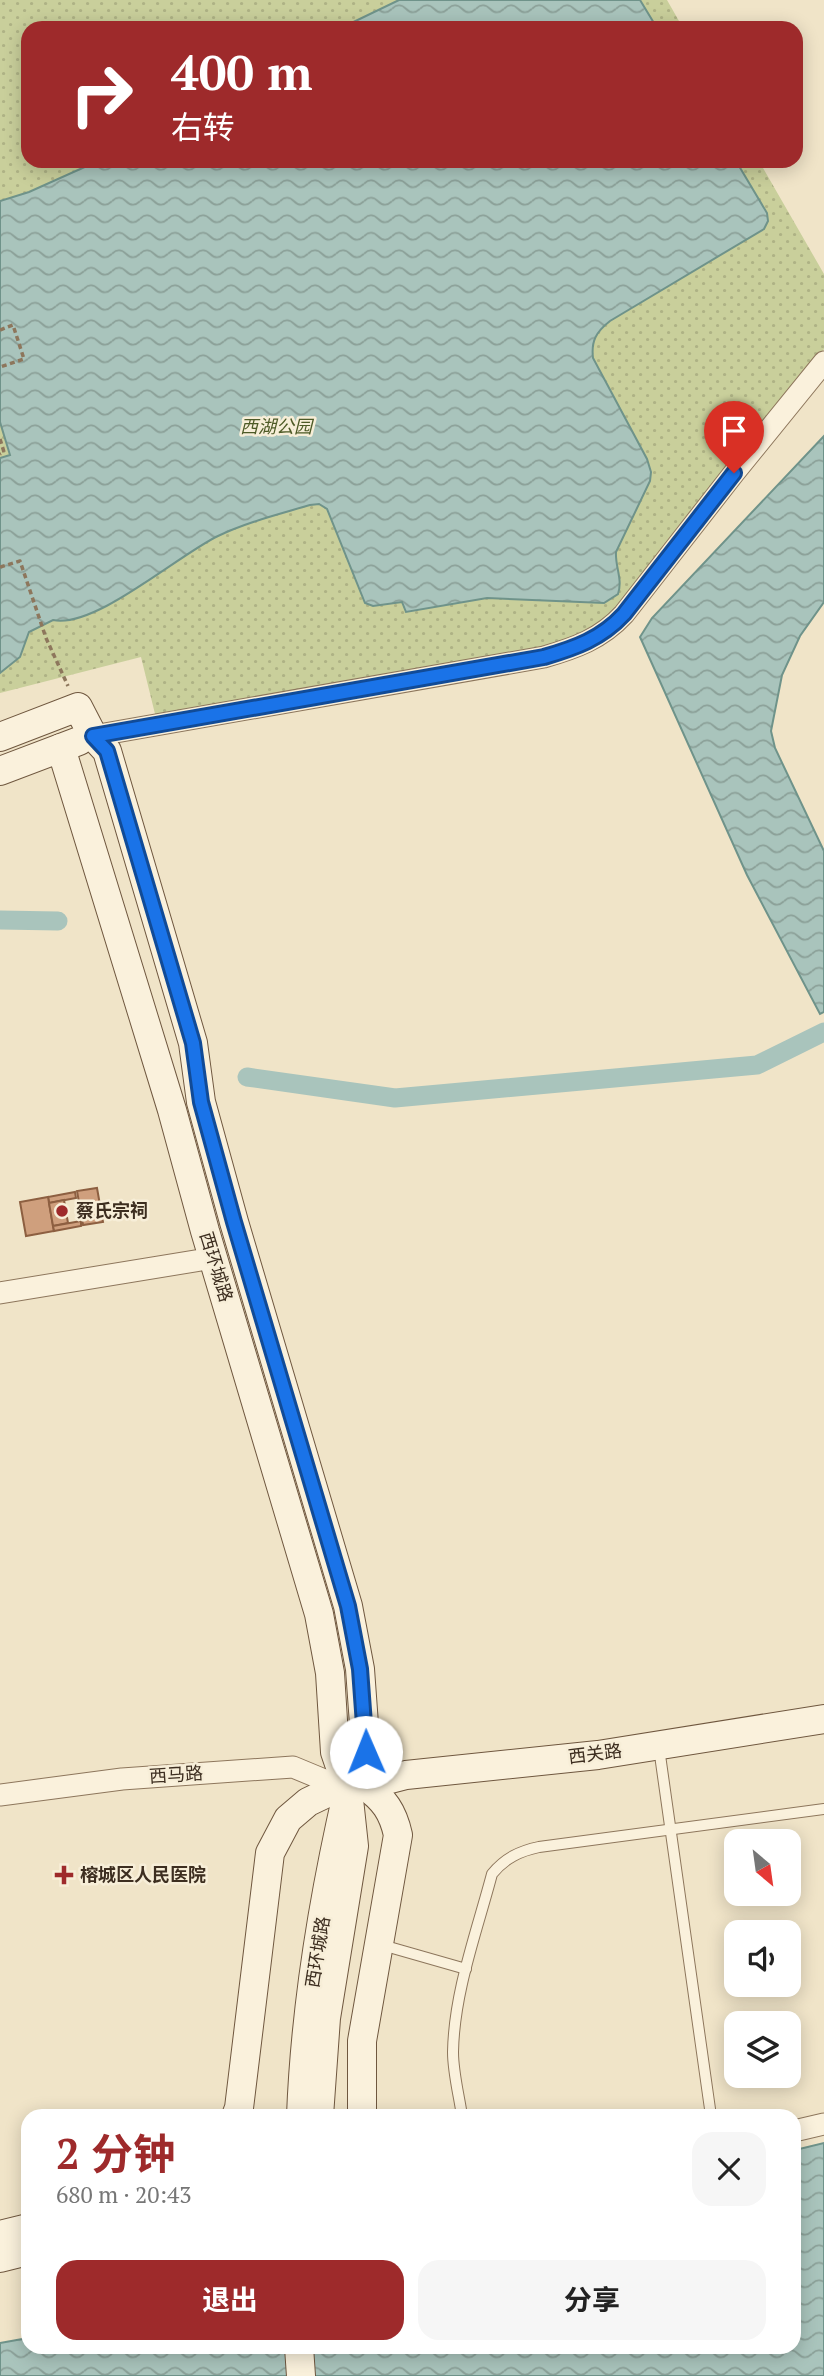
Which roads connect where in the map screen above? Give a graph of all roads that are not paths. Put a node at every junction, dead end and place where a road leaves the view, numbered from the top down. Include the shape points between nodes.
1 (824, 362) edge
2 (93, 736) junction
3 (0, 737) edge
4 (61, 748) junction
5 (0, 771) edge
6 (213, 1258) junction
7 (0, 1293) edge
8 (824, 1719) edge
9 (658, 1745) junction
10 (357, 1788) junction
11 (0, 1796) edge
12 (824, 1809) edge
13 (670, 1830) junction
14 (379, 1944) junction
15 (466, 1969) junction
16 (238, 2109) edge
17 (301, 2109) edge
18 (320, 2109) edge
19 (362, 2109) edge
20 (461, 2109) edge
21 (710, 2109) edge
22 (824, 2124) edge
23 (801, 2129) edge
24 (21, 2230) edge
25 (0, 2235) edge
26 (21, 2253) edge
27 (0, 2258) edge
28 (300, 2354) edge
29 (318, 2354) edge
30 (302, 2376) edge
31 (320, 2376) edge

1 - 2 street via 624,614 586,643 544,657
2 - 3 main road, 西环城路 via 78,707
2 - 4 main road
2 - 10 main road, 西环城路 via 107,751 193,1043 201,1102 234,1222 348,1606 360,1669 366,1752
4 - 5 main road
4 - 6 main road, 西环城路
6 - 7 street
6 - 10 main road, 西环城路 via 319,1614 330,1673 335,1752
8 - 9 main road, 西关路
9 - 10 main road, 西关路 via 406,1774
9 - 13 lane
10 - 11 street, 西马路 via 293,1767 122,1779
10 - 14 main road via 380,1796 398,1835
10 - 16 main road, 西关路 via 331,1791 308,1802 288,1819 270,1853
10 - 17 main road, 西环城路 via 336,1843 308,2016
10 - 18 main road, 西环城路 via 354,1846 326,2018
12 - 13 lane
13 - 15 lane via 539,1847 506,1860 492,1874
13 - 21 lane
14 - 15 lane
14 - 19 main road via 362,2041
15 - 20 lane via 453,2054
22 - 23 street
24 - 25 main road
26 - 27 main road
28 - 30 main road
29 - 31 main road

